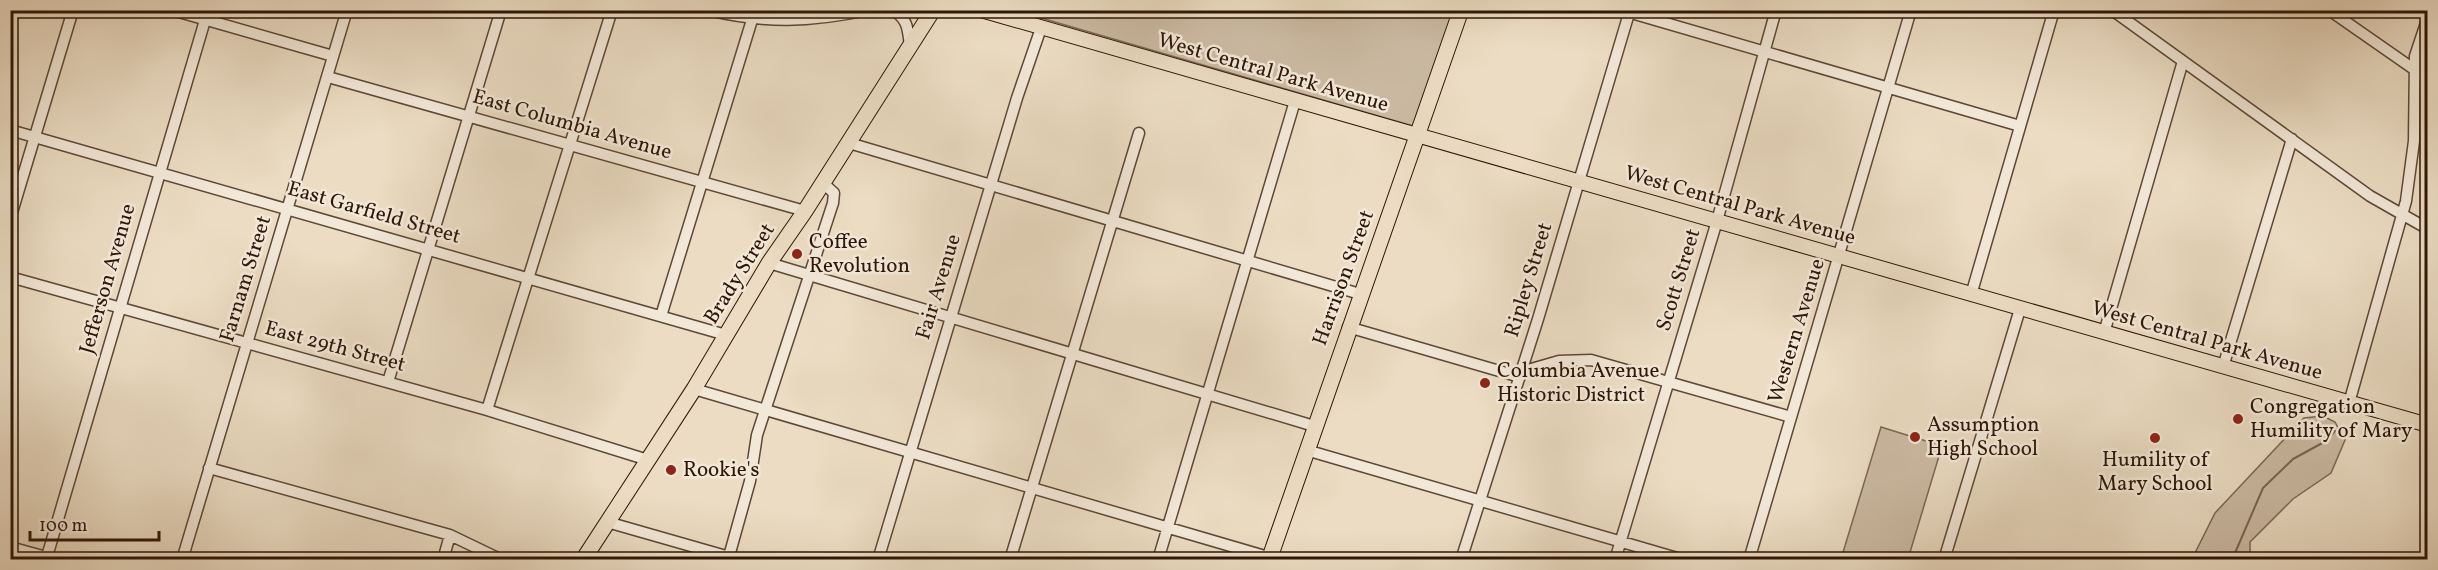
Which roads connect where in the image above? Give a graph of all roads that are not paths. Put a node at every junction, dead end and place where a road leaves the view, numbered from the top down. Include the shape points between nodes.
1 (73, 10) edge
2 (172, 10) edge
3 (347, 10) edge
4 (501, 10) edge
5 (612, 10) edge
6 (708, 10) edge
7 (868, 10) edge
8 (892, 10) edge
9 (933, 10) edge
10 (981, 10) edge
11 (1461, 10) edge
12 (1776, 10) edge
13 (1911, 10) edge
14 (2054, 10) edge
15 (2112, 10) edge
16 (2330, 10) edge
17 (1627, 11) edge
18 (206, 15) edge
19 (754, 15) edge
20 (2427, 17) edge
21 (1041, 28) junction
22 (910, 46) junction
23 (1764, 52) junction
24 (333, 56) junction
25 (2183, 61) junction
26 (2414, 70) junction
27 (328, 76) junction
28 (2427, 79) edge
29 (1888, 88) junction
30 (1295, 101) junction
31 (467, 116) junction
32 (2020, 126) junction
33 (10, 130) edge
34 (1139, 133) dead end
35 (35, 137) junction
36 (1416, 137) junction
37 (2292, 140) junction
38 (849, 143) junction
39 (568, 144) junction
40 (160, 172) junction
41 (702, 182) junction
42 (1580, 182) junction
43 (823, 183) junction
44 (990, 185) junction
45 (288, 209) junction
46 (805, 211) junction
47 (2402, 215) junction
48 (10, 219) edge
49 (1113, 221) junction
50 (1717, 221) junction
51 (2427, 229) edge
52 (427, 249) junction
53 (1840, 257) junction
54 (1248, 260) junction
55 (769, 263) junction
56 (811, 275) junction
57 (10, 277) edge
58 (528, 278) junction
59 (1360, 294) junction
60 (1971, 295) junction
61 (119, 307) junction
62 (2020, 309) junction
63 (662, 316) junction
64 (951, 317) junction
65 (1348, 327) junction
66 (2104, 333) junction
67 (726, 335) junction
68 (247, 343) junction
69 (1072, 353) junction
70 (2223, 367) junction
71 (1520, 374) junction
72 (1669, 381) junction
73 (388, 382) junction
74 (694, 389) junction
75 (1208, 393) junction
76 (2349, 403) junction
77 (766, 409) junction
78 (488, 410) junction
79 (1791, 417) junction
80 (2427, 425) edge
81 (1314, 426) junction
82 (1306, 450) junction
83 (910, 452) junction
84 (648, 460) junction
85 (210, 468) junction
86 (1031, 488) junction
87 (1480, 500) junction
88 (607, 522) junction
89 (1168, 528) junction
90 (450, 535) junction
91 (1620, 541) junction
92 (10, 547) edge
93 (50, 559) edge
94 (732, 559) edge
95 (1272, 559) edge
96 (182, 560) edge
97 (443, 560) edge
98 (502, 560) edge
99 (583, 560) edge
100 (878, 560) edge
101 (1010, 560) edge
102 (1158, 560) edge
103 (1461, 560) edge
104 (1615, 560) edge
105 (1684, 560) edge
106 (1749, 560) edge
107 (1944, 560) edge

1 - 35 street
2 - 18 street
3 - 24 street, Farnam Street
4 - 31 street
5 - 39 street
6 - 19 street
7 - 19 street via 806,20
8 - 22 street via 905,19
9 - 22 highway, Brady Street
10 - 21 main road, West Central Park Avenue
11 - 36 highway, Harrison Street
12 - 23 street, Scott Street
13 - 29 street, Western Avenue
14 - 32 street
15 - 25 street
16 - 26 street
17 - 23 street
17 - 42 street, Ripley Street
18 - 24 street
18 - 40 street, Jefferson Avenue
19 - 41 street
20 - 26 street
21 - 30 main road, West Central Park Avenue
21 - 44 street, Fair Avenue
22 - 38 highway, Brady Street
23 - 29 street
23 - 50 street, Scott Street
24 - 27 street, Farnam Street
25 - 37 street
25 - 66 street
26 - 28 street
26 - 47 street via 2414,141
27 - 31 street, East Columbia Avenue
27 - 45 street, Farnam Street
29 - 32 street
29 - 53 street, Western Avenue
30 - 36 main road, West Central Park Avenue
30 - 54 street
31 - 39 street, East Columbia Avenue
31 - 52 street
32 - 60 street
33 - 35 street, East Garfield Street
34 - 49 street
35 - 40 street, East Garfield Street
35 - 48 street
36 - 42 main road, West Central Park Avenue
36 - 59 highway, Harrison Street
37 - 47 street
37 - 70 street
38 - 43 highway, Brady Street
38 - 44 street
39 - 41 street, East Columbia Avenue
39 - 58 street
40 - 45 street, East Garfield Street
40 - 61 street, Jefferson Avenue
41 - 46 street, East Columbia Avenue
41 - 63 street
42 - 50 main road, West Central Park Avenue
42 - 71 street, Ripley Street
43 - 46 highway, Brady Street
43 - 56 street via 834,198
44 - 49 street
44 - 64 street, Fair Avenue
45 - 52 street, East Garfield Street
45 - 68 street, Farnam Street
46 - 55 highway, Brady Street
47 - 51 street
47 - 76 street
49 - 54 street
49 - 69 street
50 - 53 main road, West Central Park Avenue
50 - 72 street, Scott Street
52 - 58 street, East Garfield Street
52 - 73 street
53 - 60 main road, West Central Park Avenue
53 - 79 street, Western Avenue
54 - 59 street
54 - 75 street
55 - 56 street
55 - 67 highway, Brady Street
56 - 64 street
56 - 77 street
57 - 61 street, East 29th Street
58 - 63 street, East Garfield Street
58 - 78 street
59 - 65 highway, Harrison Street
60 - 62 main road, West Central Park Avenue
61 - 68 street, East 29th Street
61 - 93 street, Jefferson Avenue
62 - 66 main road, West Central Park Avenue
62 - 107 street
63 - 67 street, East Garfield Street
64 - 69 street
64 - 83 street, Fair Avenue
65 - 71 street
65 - 81 highway, Harrison Street
66 - 70 main road, West Central Park Avenue
67 - 74 highway, Brady Street
68 - 73 street, East 29th Street
68 - 85 street, Farnam Street
69 - 75 street
69 - 86 street
70 - 76 main road, West Central Park Avenue
71 - 72 street via 1559,361 1591,360
71 - 87 street, Ripley Street
72 - 79 street
72 - 91 street, Scott Street
73 - 78 street, East 29th Street
74 - 77 street
74 - 84 highway, Brady Street
75 - 81 street
75 - 89 street
76 - 80 main road, West Central Park Avenue
77 - 83 street
77 - 94 street
78 - 84 street, East 29th Street
79 - 106 street, Western Avenue
81 - 82 highway, Harrison Street
82 - 87 street
82 - 95 highway, Harrison Street
83 - 86 street
83 - 100 street, Fair Avenue
84 - 88 highway, Brady Street
85 - 90 street
85 - 96 street, Farnam Street
86 - 89 street
86 - 101 street
87 - 91 street
87 - 103 street, Ripley Street
88 - 94 street
88 - 99 highway, Brady Street
89 - 95 street
89 - 102 street
90 - 97 street
90 - 98 street
91 - 104 street, Scott Street
91 - 105 street
92 - 93 street

